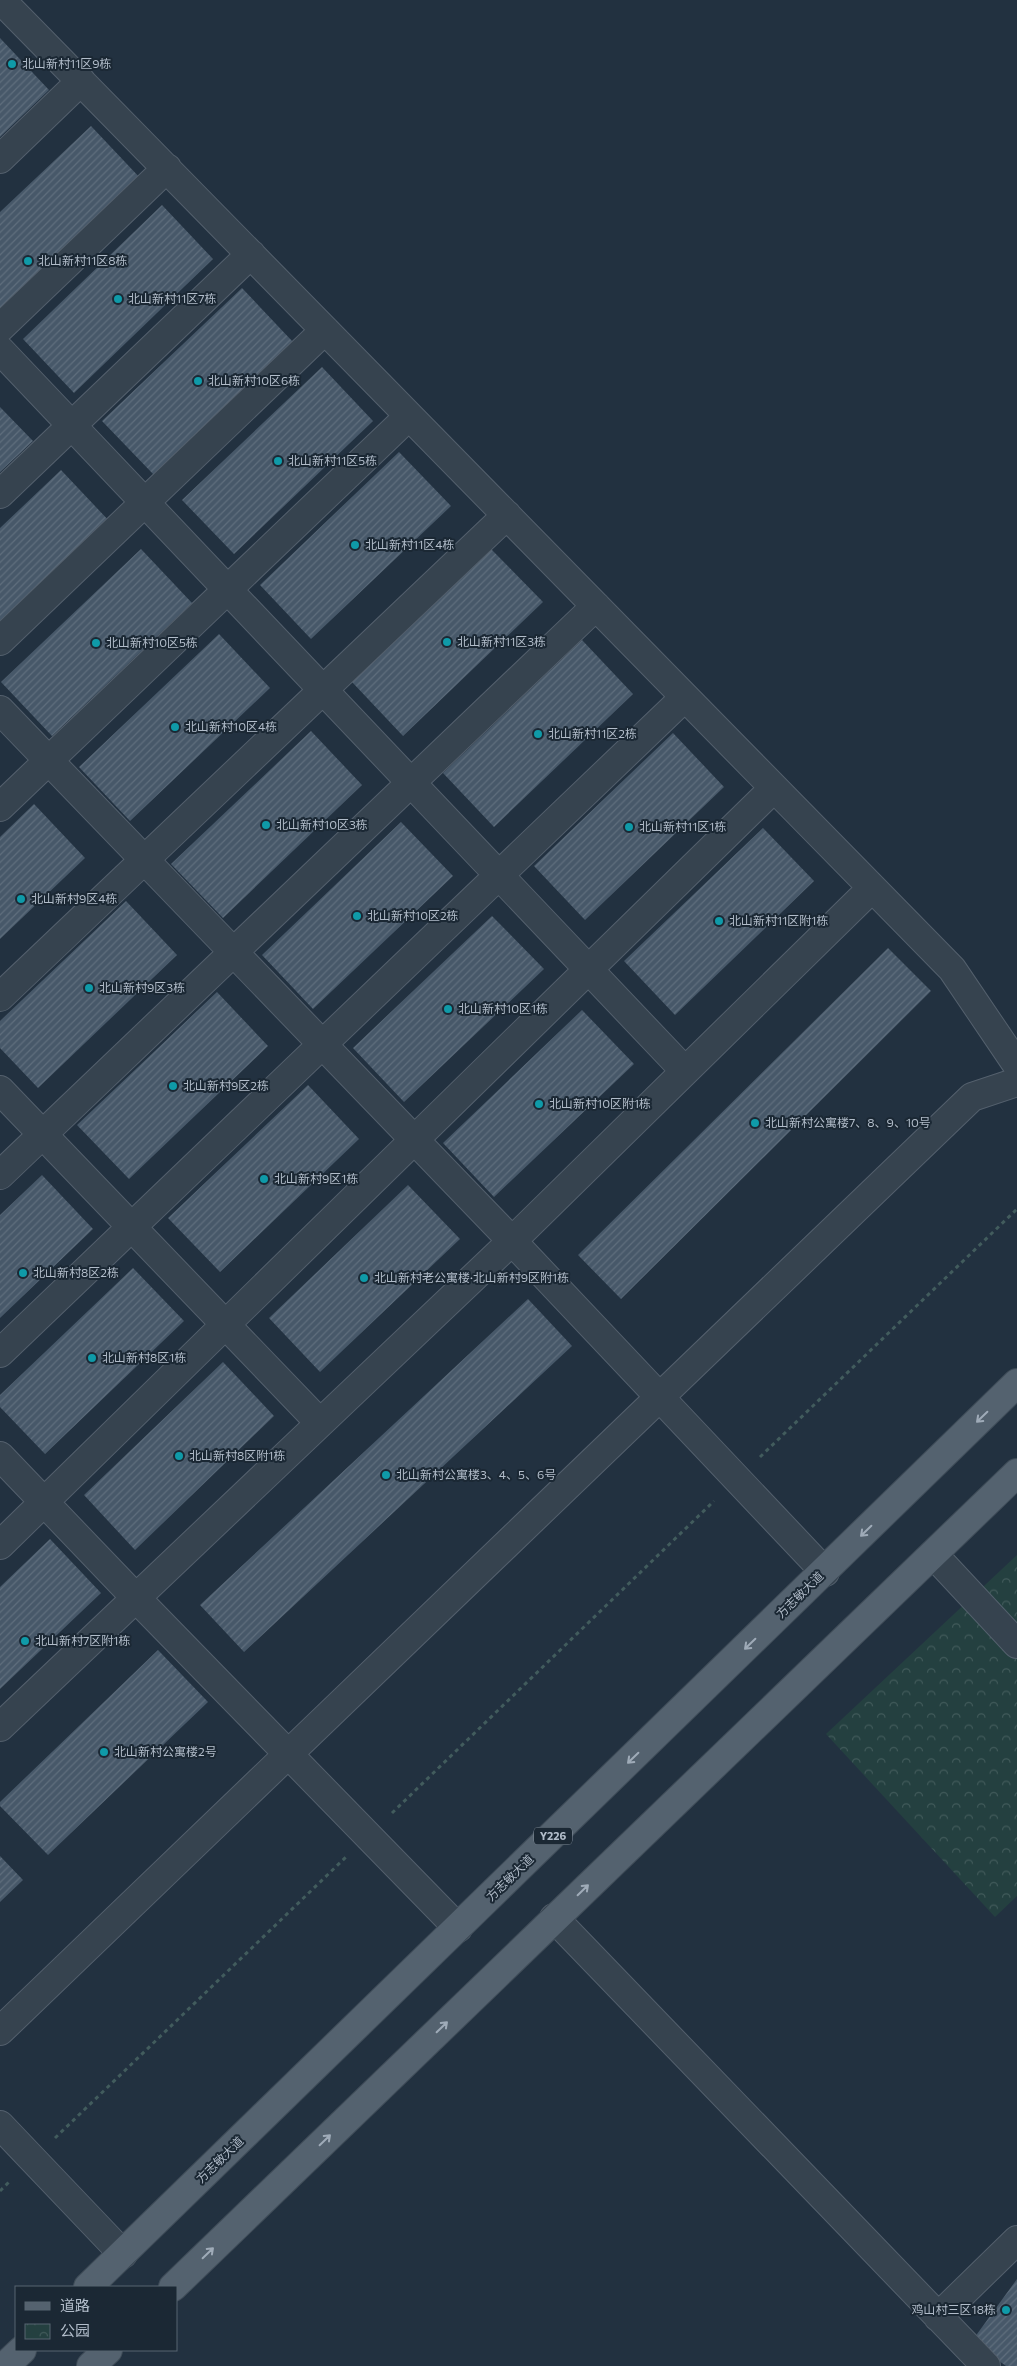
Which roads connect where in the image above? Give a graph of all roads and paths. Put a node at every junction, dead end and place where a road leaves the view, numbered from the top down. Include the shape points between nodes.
1 (4, 9) edge
2 (81, 81) junction
3 (0, 159) edge
4 (167, 168) junction
5 (251, 254) junction
6 (0, 328) edge
7 (325, 330) junction
8 (0, 350) edge
9 (409, 416) junction
10 (72, 426) junction
11 (0, 494) edge
12 (144, 502) junction
13 (506, 515) junction
14 (228, 590) junction
15 (596, 606) junction
16 (0, 640) edge
17 (323, 690) junction
18 (685, 697) junction
19 (0, 710) edge
20 (49, 760) junction
21 (410, 782) junction
22 (774, 788) junction
23 (0, 807) edge
24 (145, 859) junction
25 (499, 875) junction
26 (872, 888) junction
27 (234, 952) junction
28 (589, 970) junction
29 (0, 997) edge
30 (323, 1044) junction
31 (1017, 1065) edge
32 (685, 1071) junction
33 (1017, 1082) edge
34 (0, 1090) edge
35 (43, 1134) junction
36 (415, 1140) junction
37 (0, 1175) edge
38 (1017, 1209) edge
39 (132, 1227) junction
40 (512, 1241) junction
41 (226, 1325) junction
42 (0, 1353) edge
43 (1017, 1383) edge
44 (660, 1397) junction
45 (320, 1423) junction
46 (0, 1456) edge
47 (1017, 1473) edge
48 (737, 1480) junction
49 (44, 1502) junction
50 (0, 1545) edge
51 (934, 1556) junction
52 (824, 1572) junction
53 (136, 1598) junction
54 (1017, 1644) edge
55 (0, 1727) edge
56 (288, 1754) junction
57 (368, 1836) junction
58 (554, 1918) junction
59 (458, 1928) junction
60 (0, 2031) edge
61 (0, 2125) edge
62 (33, 2160) junction
63 (0, 2191) edge
64 (1017, 2240) edge
65 (123, 2254) junction
66 (89, 2286) edge
67 (174, 2286) edge
68 (938, 2317) junction
69 (21, 2351) edge
70 (107, 2351) edge
71 (5, 2366) edge
72 (91, 2366) edge
73 (986, 2366) edge

1 - 2 street
2 - 3 street
2 - 4 street
4 - 5 street
4 - 6 street
5 - 7 street
5 - 10 street
7 - 9 street
7 - 12 street
8 - 10 street
9 - 13 street
9 - 14 street
10 - 11 street
10 - 12 street
12 - 14 street
12 - 16 street
13 - 15 street
13 - 17 street
14 - 17 street
14 - 20 street
15 - 18 street
15 - 21 street
17 - 21 street
17 - 24 street
18 - 22 street
18 - 25 street
19 - 20 street
20 - 23 street
20 - 24 street
21 - 25 street
21 - 27 street
22 - 26 street
22 - 28 street
24 - 27 street
24 - 29 street
25 - 28 street
25 - 30 street
26 - 31 street via 952,969
26 - 32 street
27 - 30 street
27 - 35 street
28 - 32 street
28 - 36 street
30 - 36 street
30 - 39 street
32 - 40 street
33 - 44 street via 972,1097
34 - 35 street
35 - 37 street
35 - 39 street
36 - 40 street
36 - 41 street
38 - 48 path
39 - 41 street
39 - 42 street
40 - 44 street
40 - 45 street
41 - 45 street
41 - 49 street
43 -> 52 main road, 方志敏大道 / Y226
44 - 48 street
44 - 56 street
45 - 53 street
46 - 49 street
47 - 51 main road
48 - 52 street
48 - 57 path
49 - 50 street
49 - 53 street
51 - 54 street
58 -> 51 main road
52 -> 59 main road, 方志敏大道 / Y226
53 - 55 street
53 - 56 street
56 - 57 street
56 - 60 street
57 - 59 street
57 - 62 path
67 -> 58 main road
58 - 68 street
59 - 65 main road, 方志敏大道 / Y226
61 - 62 street
62 - 63 path
62 - 65 street
64 - 68 street
65 - 66 main road, 方志敏大道 / Y226
68 - 73 street
69 - 71 main road
70 - 72 main road

